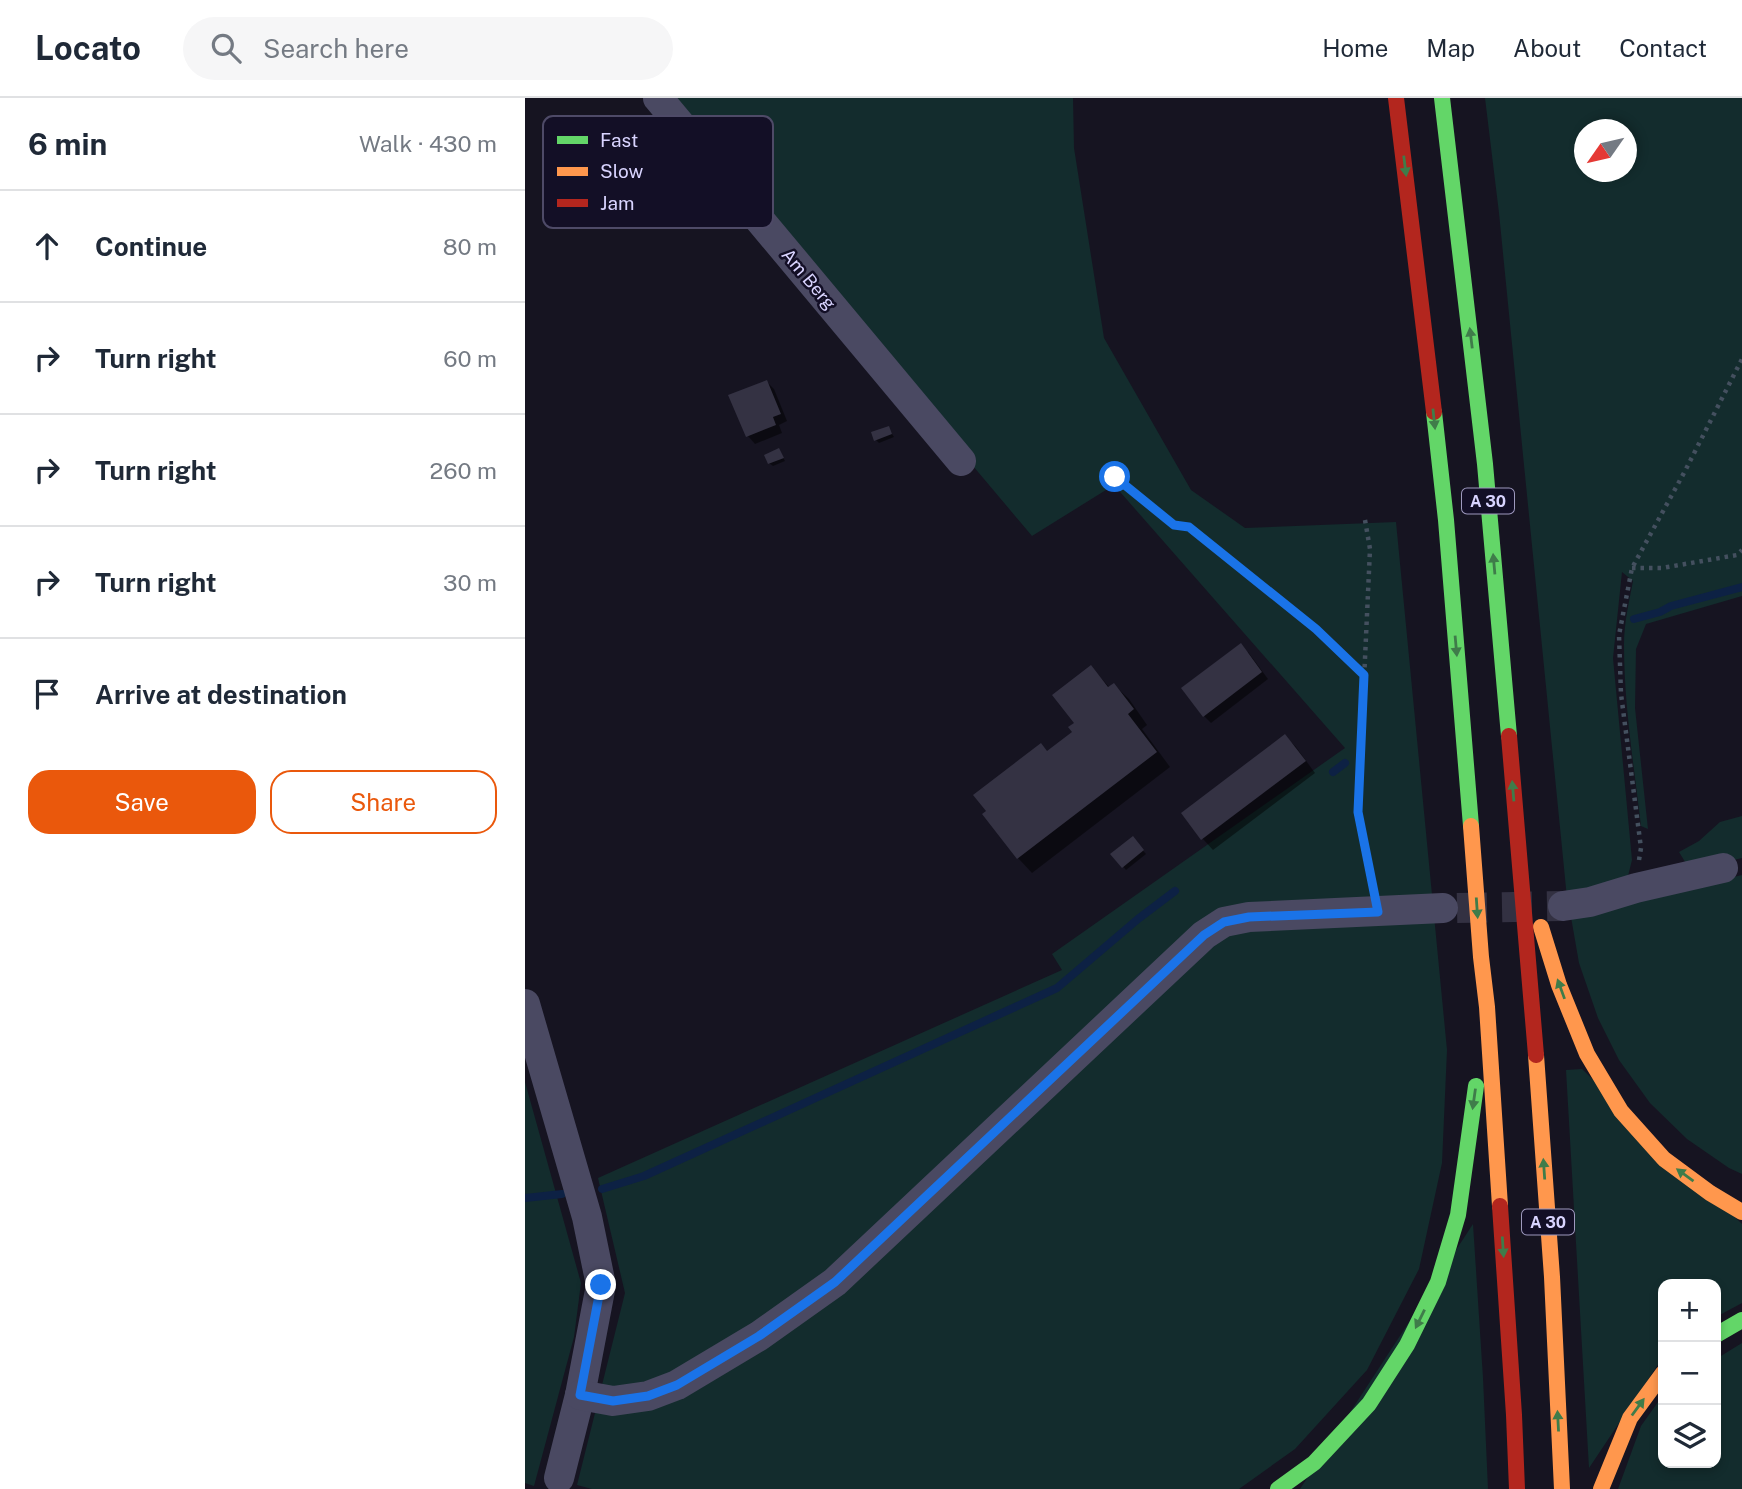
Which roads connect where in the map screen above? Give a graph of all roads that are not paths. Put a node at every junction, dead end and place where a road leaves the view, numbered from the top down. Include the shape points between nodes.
1 (658, 98) edge
2 (1396, 98) edge
3 (1442, 98) edge
4 (673, 116) edge
5 (767, 228) edge
6 (961, 461) dead end
7 (1518, 859) junction
8 (1723, 868) dead end
9 (1563, 906) tunnel mouth
10 (1443, 908) tunnel mouth
11 (525, 1004) edge
12 (1487, 1007) junction
13 (1742, 1212) edge
14 (1742, 1320) edge
15 (1721, 1332) edge
16 (1658, 1380) edge
17 (580, 1395) junction
18 (559, 1478) dead end
19 (1278, 1489) edge
20 (1517, 1489) edge
21 (1562, 1489) edge
22 (1601, 1489) edge

1 - 4 street, Am Berg
2 -> 12 highway, A 30 via 1446,520
7 -> 3 highway, A 30 via 1485,464
5 - 6 street, Am Berg
13 -> 7 highway via 1664,1159 1621,1111 1587,1054
21 -> 7 highway, A 30 via 1552,1277
8 - 9 street
10 - 17 street via 1224,922 1204,935 835,1282 759,1336 677,1385 648,1396 613,1401
11 - 17 street via 587,1217 601,1285
12 -> 19 highway via 1458,1215 1437,1282 1407,1345 1369,1404 1314,1463
12 -> 20 highway, A 30
14 - 15 highway
22 -> 16 highway via 1630,1418
17 - 18 street

